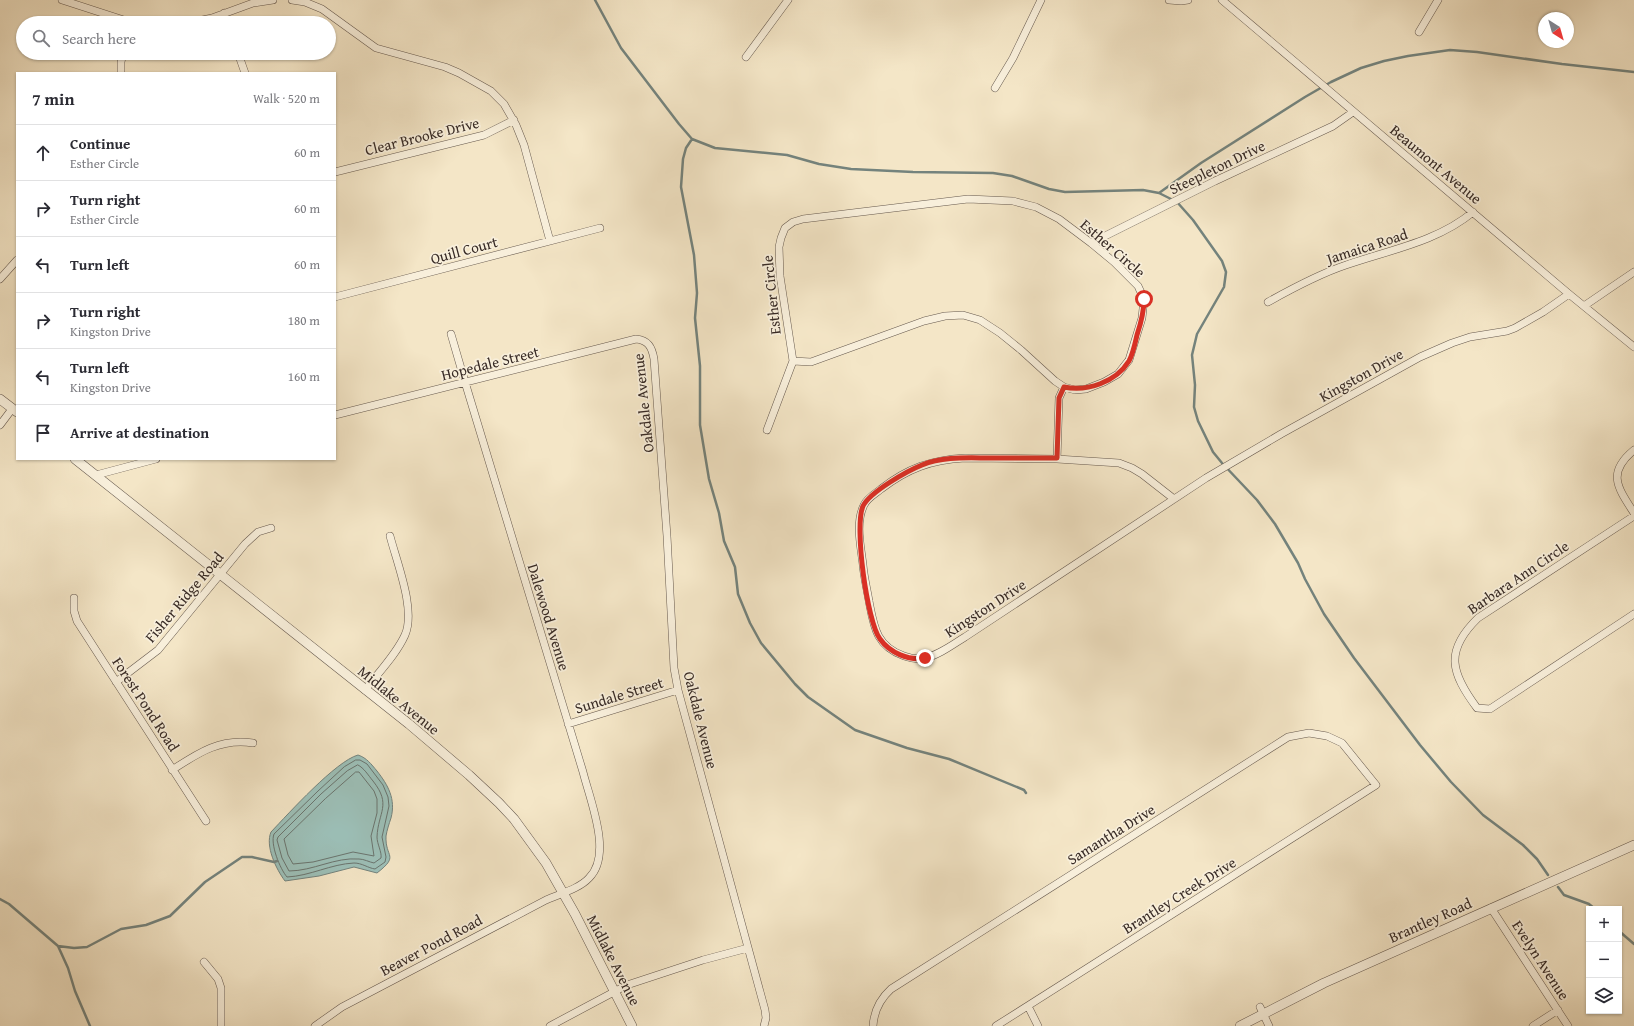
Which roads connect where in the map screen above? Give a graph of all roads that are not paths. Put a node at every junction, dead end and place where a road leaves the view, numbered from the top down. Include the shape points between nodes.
1 (62, 0) edge
2 (273, 0) edge
3 (292, 0) edge
4 (788, 0) edge
5 (1041, 0) edge
6 (1169, 0) edge
7 (1188, 0) edge
8 (1222, 0) edge
9 (1438, 0) edge
10 (224, 13) junction
11 (111, 16) edge
12 (217, 16) edge
13 (225, 16) edge
14 (332, 16) edge
15 (336, 19) edge
16 (1419, 32) dead end
17 (746, 57) dead end
18 (121, 60) edge
19 (240, 60) edge
20 (121, 72) edge
21 (245, 72) edge
22 (996, 88) dead end
23 (1353, 112) junction
24 (514, 120) junction
25 (336, 172) edge
26 (1473, 212) junction
27 (600, 228) dead end
28 (550, 240) junction
29 (1091, 242) junction
30 (16, 261) edge
31 (1634, 272) edge
32 (0, 279) edge
33 (1568, 294) junction
34 (336, 297) edge
35 (1268, 302) dead end
36 (1584, 306) junction
37 (452, 334) dead end
38 (649, 344) joint
39 (1634, 347) edge
40 (793, 361) junction
41 (465, 382) junction
42 (1064, 387) junction
43 (0, 399) edge
44 (15, 410) edge
45 (336, 416) edge
46 (0, 425) edge
47 (767, 430) dead end
48 (1634, 450) edge
49 (1057, 458) junction
50 (76, 460) edge
51 (152, 460) edge
52 (96, 475) junction
53 (1174, 499) junction
54 (1634, 514) edge
55 (271, 528) dead end
56 (390, 536) dead end
57 (220, 575) junction
58 (74, 598) dead end
59 (1634, 614) edge
60 (116, 682) junction
61 (365, 690) junction
62 (678, 690) junction
63 (568, 724) junction
64 (253, 743) dead end
65 (172, 770) junction
66 (1376, 785) joint
67 (206, 821) dead end
68 (1634, 845) edge
69 (563, 892) junction
70 (1491, 908) junction
71 (748, 948) junction
72 (204, 962) dead end
73 (614, 991) junction
74 (1028, 1006) junction
75 (1262, 1010) junction
76 (1558, 1010) junction
77 (764, 1025) edge
78 (221, 1026) edge
79 (315, 1026) edge
80 (550, 1026) edge
81 (632, 1026) edge
82 (873, 1026) edge
83 (996, 1026) edge
84 (1038, 1026) edge
85 (1240, 1026) edge
86 (1270, 1026) edge
87 (1533, 1026) edge
88 (1568, 1026) edge

1 - 11 street
2 - 10 street via 253,3
3 - 14 street via 305,2
4 - 17 street
5 - 22 street
6 - 7 street
8 - 23 street, Beaumont Avenue
9 - 16 street
10 - 12 street
10 - 13 street
15 - 24 street via 376,48 459,73 490,91 504,104
18 - 20 street
19 - 21 street
23 - 26 street, Beaumont Avenue
23 - 29 street, Steepleton Drive via 1333,126
24 - 25 street, Clear Brooke Drive via 484,135
24 - 28 street via 524,145
26 - 33 street, Beaumont Avenue
26 - 35 street, Jamaica Road via 1426,240 1344,265
27 - 28 street, Quill Court
28 - 34 street, Quill Court
29 - 40 street, Esther Circle via 1046,211 1002,200 968,199 793,222 785,228 779,247 780,276
29 - 42 street, Esther Circle via 1138,286 1144,299 1142,318 1130,360 1118,374 1086,389
30 - 32 street
31 - 36 street
33 - 36 street, Beaumont Avenue
33 - 53 street, Kingston Drive via 1543,312 1507,331 1470,337 1420,357 1280,434
36 - 39 street, Beaumont Avenue
37 - 41 street, Dalewood Avenue
38 - 41 street, Hopedale Street via 642,339 636,339
38 - 62 street, Oakdale Avenue via 654,359 674,668
40 - 42 street via 811,362 924,321 963,315 980,320 1000,333
40 - 47 street, Esther Circle
41 - 45 street, Hopedale Street
41 - 63 street, Dalewood Avenue
42 - 49 street via 1059,398
43 - 44 street
44 - 46 street
48 - 54 street via 1620,463 1617,477 1618,486
49 - 53 street, Kingston Drive via 1112,463 1132,468
49 - 53 street, Kingston Drive via 965,458 931,462 903,474 868,500 860,520 860,536 864,576 874,627 880,640 898,654 908,657 920,659 938,653
50 - 52 street, Midlake Avenue
51 - 52 street
52 - 57 street, Midlake Avenue
54 - 59 street, Barbara Ann Circle via 1478,618 1466,629 1457,647 1455,669 1464,690 1477,708 1490,709
55 - 57 street, Fisher Ridge Road via 252,536
56 - 61 street via 408,604 409,618 404,636 396,650
57 - 60 street, Fisher Ridge Road via 158,650
57 - 61 street, Midlake Avenue
58 - 60 street, Forest Pond Road via 77,621
60 - 65 street, Forest Pond Road
61 - 69 street, Midlake Avenue via 463,770 499,803 534,845
62 - 63 street, Sundale Street
62 - 71 street, Oakdale Avenue
63 - 69 street, Dalewood Avenue via 598,829 599,856 596,870 589,879
64 - 65 street via 225,744 209,748
65 - 67 street, Forest Pond Road
66 - 74 street, Brantley Creek Drive
66 - 82 street, Samantha Drive via 1342,743 1309,732 1288,737 891,989 877,1006
68 - 70 street, Brantley Road
69 - 73 street, Midlake Avenue
69 - 79 street, Beaver Pond Road via 342,1007
70 - 75 street, Brantley Road
70 - 76 street, Evelyn Avenue
71 - 73 street
71 - 77 street, Oakdale Avenue via 765,1010
72 - 78 street via 221,988
73 - 80 street
73 - 81 street, Midlake Avenue
74 - 83 street, Brantley Creek Drive
74 - 84 street
75 - 85 street, Brantley Road
75 - 86 street
76 - 87 street
76 - 88 street, Evelyn Avenue

